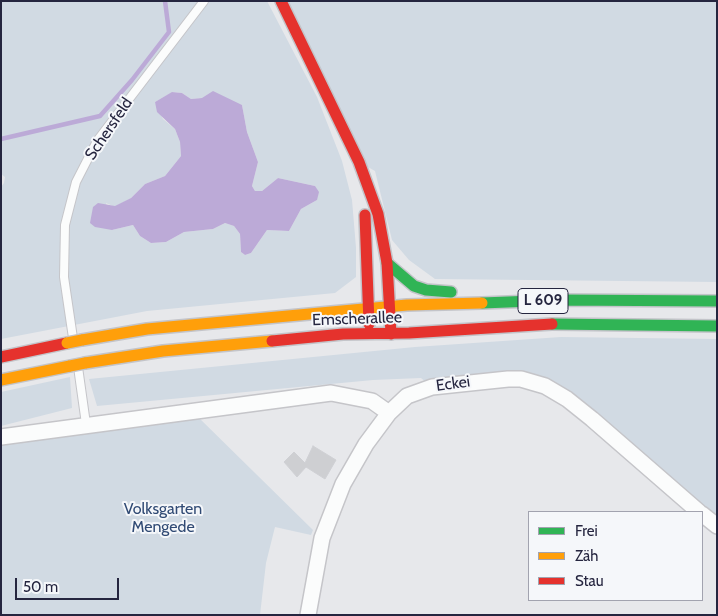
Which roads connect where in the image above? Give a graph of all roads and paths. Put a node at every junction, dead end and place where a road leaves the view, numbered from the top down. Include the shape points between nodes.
1 (204, 1) edge
2 (281, 1) edge
3 (360, 162) junction
4 (387, 262) junction
5 (648, 301) junction
6 (717, 301) edge
7 (390, 306) junction
8 (369, 307) junction
9 (717, 326) edge
10 (370, 332) junction
11 (391, 334) junction
12 (1, 357) edge
13 (1, 380) edge
14 (389, 413) junction
15 (86, 424) junction
16 (1, 437) edge
17 (698, 511) edge
18 (703, 515) edge
19 (717, 526) edge
20 (308, 615) edge

1 - 15 lane, Schersfeld via 97,141 76,182 65,225 64,277
2 - 3 main road
3 - 4 main road via 378,214
3 - 8 main road via 368,240
4 - 5 main road via 406,281 426,290 632,291
4 - 7 main road
5 - 6 main road, Emscherallee / L 609
5 - 7 main road, Emscherallee / L 609 via 559,300
7 - 8 main road, Emscherallee / L 609
7 - 11 main road
8 - 10 main road
8 - 12 main road, Emscherallee / L 609, bridge via 147,329
9 - 11 main road, Emscherallee / L 609 via 564,323
10 - 11 main road, Emscherallee / L 609
10 - 13 main road, Emscherallee / L 609, bridge via 214,345 85,363
14 - 15 street via 372,400 331,393
14 - 17 street, Eckei via 407,396 432,386 521,379 534,382 567,399
14 - 20 street, Eckei via 343,484 322,538
15 - 16 street
18 - 19 street, Eckei

